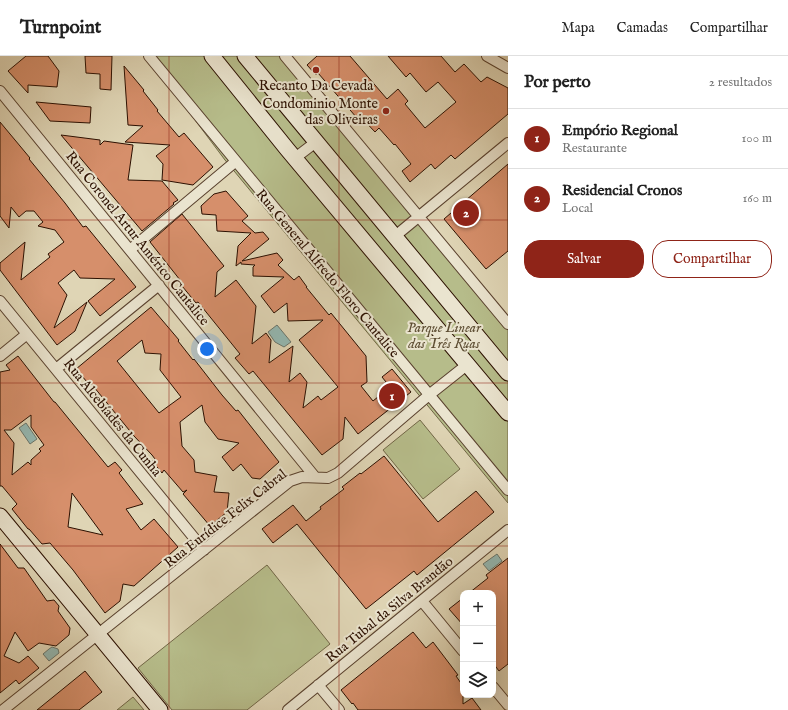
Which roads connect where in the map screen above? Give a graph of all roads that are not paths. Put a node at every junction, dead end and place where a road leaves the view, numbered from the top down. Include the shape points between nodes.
1 (149, 56) edge
2 (212, 56) edge
3 (245, 56) edge
4 (285, 56) edge
5 (487, 56) edge
6 (508, 68) edge
7 (0, 91) edge
8 (316, 142) junction
9 (508, 143) edge
10 (295, 158) junction
11 (235, 162) junction
12 (419, 216) junction
13 (394, 237) junction
14 (131, 249) junction
15 (159, 285) junction
16 (0, 301) edge
17 (508, 324) edge
18 (27, 334) junction
19 (0, 356) edge
20 (468, 364) junction
21 (56, 369) junction
22 (508, 373) edge
23 (429, 395) junction
24 (508, 413) edge
25 (315, 477) junction
26 (508, 490) edge
27 (0, 516) edge
28 (508, 530) edge
29 (204, 550) junction
30 (422, 601) junction
31 (97, 635) junction
32 (460, 647) edge
33 (318, 685) junction
34 (496, 691) edge
35 (508, 705) edge
36 (3, 710) edge
37 (160, 710) edge
38 (288, 710) edge
39 (339, 710) edge

1 - 11 street, Rua General Alfredo Floro Cantalice
2 - 10 main road
3 - 8 main road
4 - 12 street
5 - 6 street
7 - 14 street, Rua Coronel Artur Américo Cantalice
8 - 10 street
8 - 13 main road
9 - 12 street
10 - 20 main road
11 - 14 street
11 - 23 street, Rua General Alfredo Floro Cantalice
12 - 13 street
12 - 17 street
13 - 22 main road
14 - 15 street, Rua Coronel Artur Américo Cantalice
15 - 21 street
15 - 25 street, Rua Coronel Artur Américo Cantalice
16 - 18 street, Rua Alcebíades da Cunha
18 - 19 street
18 - 21 street, Rua Alcebíades da Cunha
20 - 23 street, Rua Eurídice Felix Cabral
20 - 24 main road
21 - 29 street, Rua Alcebíades da Cunha
23 - 25 street, Rua Eurídice Felix Cabral via 338,473 328,478
23 - 26 street, Rua General Alfredo Floro Cantalice
25 - 29 street, Rua Eurídice Felix Cabral via 302,477 290,481
27 - 31 main road
28 - 30 street, Rua Tubal da Silva Brandão
29 - 31 street, Rua Eurídice Felix Cabral
30 - 32 street
30 - 33 street, Rua Tubal da Silva Brandão
31 - 36 street, Rua Eurídice Felix Cabral
31 - 37 main road
33 - 38 street, Rua Tubal da Silva Brandão
33 - 39 street
34 - 35 street

